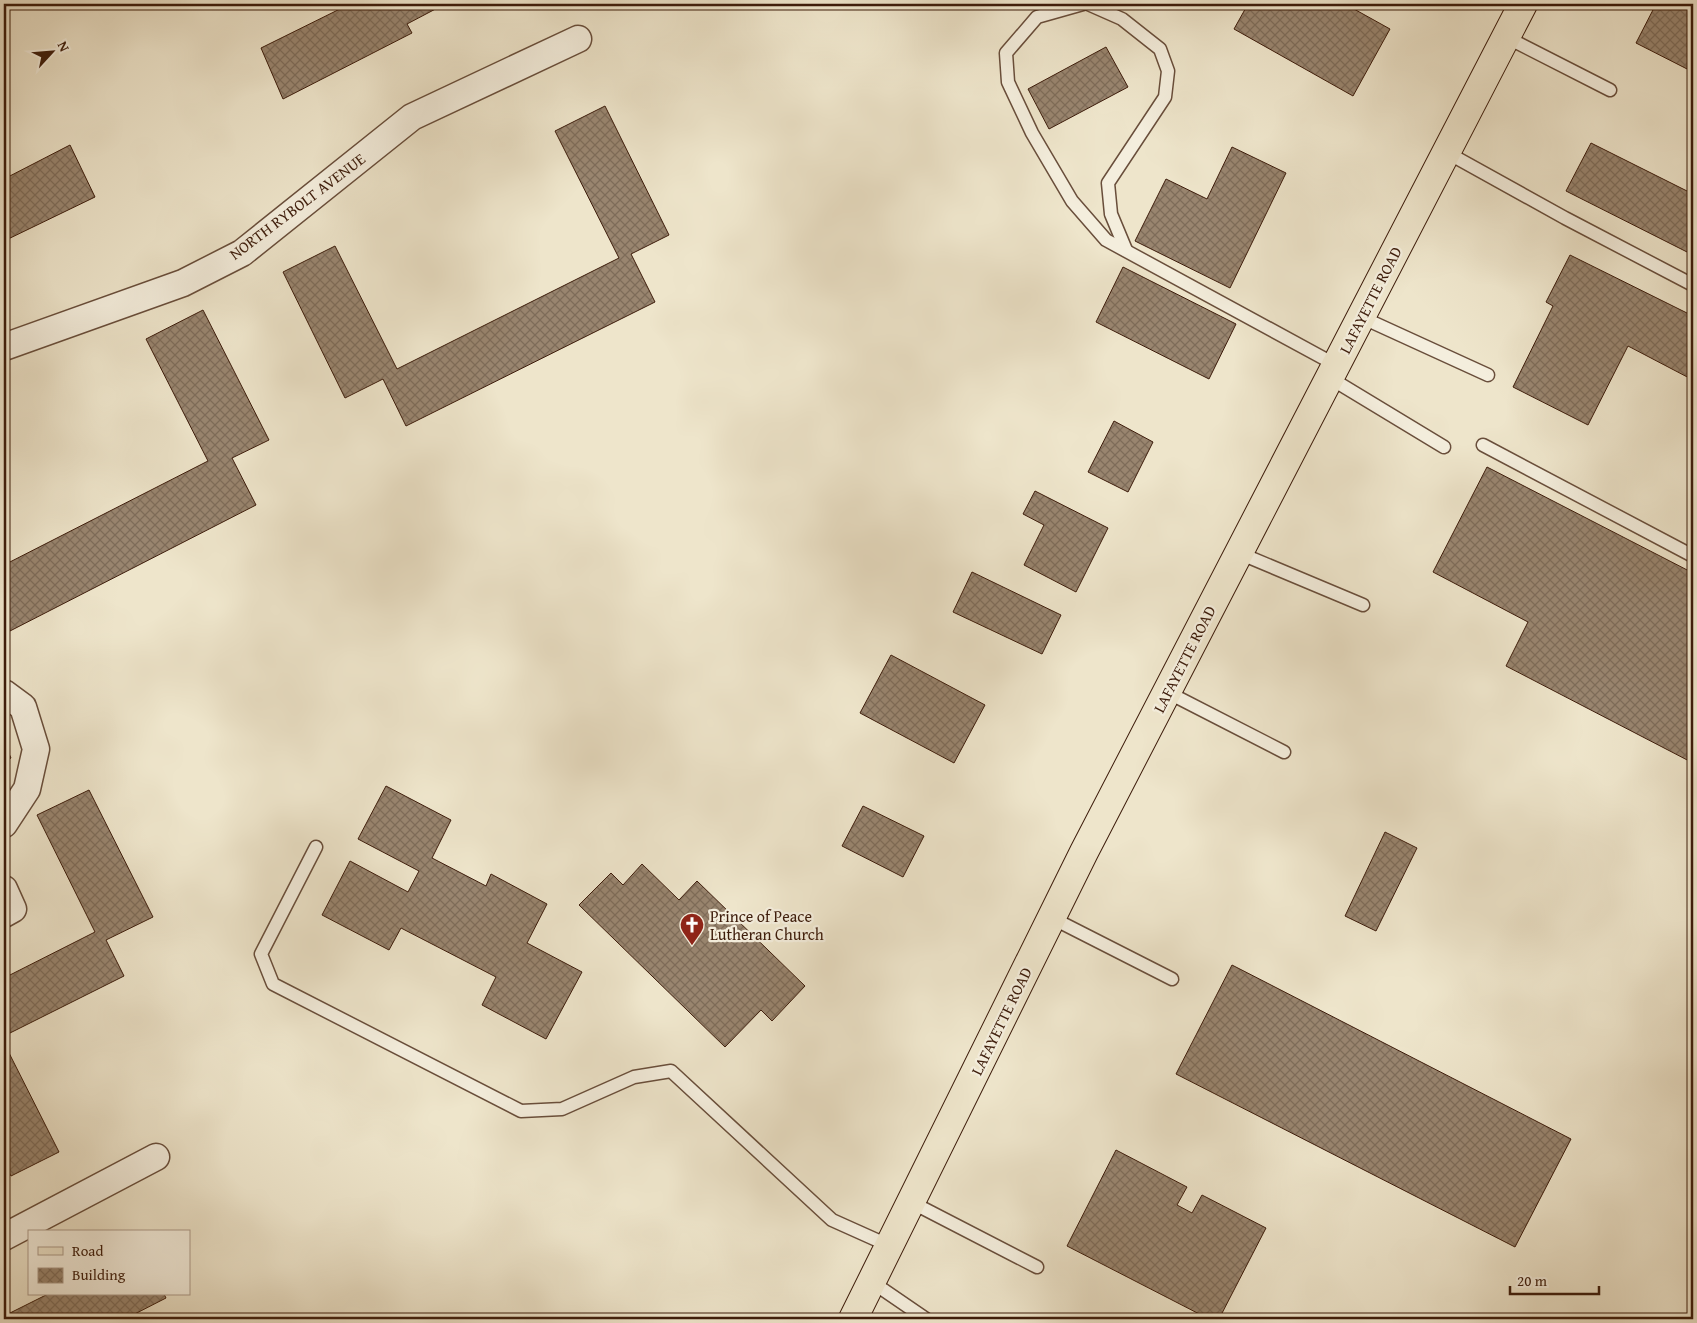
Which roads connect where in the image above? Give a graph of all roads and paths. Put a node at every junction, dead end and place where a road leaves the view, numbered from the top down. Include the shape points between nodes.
1 (1083, 4) edge
2 (1088, 4) edge
3 (1523, 4) edge
4 (1506, 37) junction
5 (578, 39) dead end
6 (1610, 90) dead end
7 (1446, 152) junction
8 (1126, 250) junction
9 (1693, 285) edge
10 (1361, 316) junction
11 (4, 348) edge
12 (1333, 372) junction
13 (1488, 375) dead end
14 (1483, 445) dead end
15 (1444, 447) dead end
16 (1239, 553) junction
17 (1693, 556) edge
18 (1363, 605) dead end
19 (1167, 692) junction
20 (4, 693) edge
21 (1284, 752) dead end
22 (4, 824) edge
23 (316, 847) dead end
24 (4, 889) edge
25 (4, 914) edge
26 (1052, 918) junction
27 (1172, 978) dead end
28 (156, 1157) dead end
29 (911, 1202) junction
30 (4, 1237) edge
31 (890, 1246) junction
32 (1036, 1267) dead end
33 (872, 1282) junction
34 (853, 1319) edge
35 (926, 1319) edge

1 - 8 lane via 1037,17 1006,53 1008,82 1032,133 1072,201 1106,240
2 - 8 lane via 1122,19 1160,49 1168,71 1165,96 1108,183 1111,214
3 - 4 main road, LAFAYETTE ROAD
4 - 6 lane
4 - 7 main road, LAFAYETTE ROAD
5 - 11 street, NORTH RYBOLT AVENUE via 412,117 242,253 183,283
7 - 9 lane
7 - 10 main road, LAFAYETTE ROAD
8 - 12 lane
10 - 12 main road, LAFAYETTE ROAD
10 - 13 lane
12 - 15 lane
12 - 16 main road, LAFAYETTE ROAD
14 - 17 lane
16 - 18 lane
16 - 19 main road, LAFAYETTE ROAD
19 - 21 lane
19 - 26 main road, LAFAYETTE ROAD
20 - 22 street via 22,707 36,749 27,789
23 - 31 lane via 261,954 273,984 521,1110 562,1109 634,1076 671,1071 832,1220
24 - 25 street via 13,909
26 - 27 lane
26 - 29 main road, LAFAYETTE ROAD
28 - 30 street
29 - 31 main road, LAFAYETTE ROAD
29 - 32 lane
31 - 33 main road, LAFAYETTE ROAD
33 - 34 main road, LAFAYETTE ROAD
33 - 35 lane

